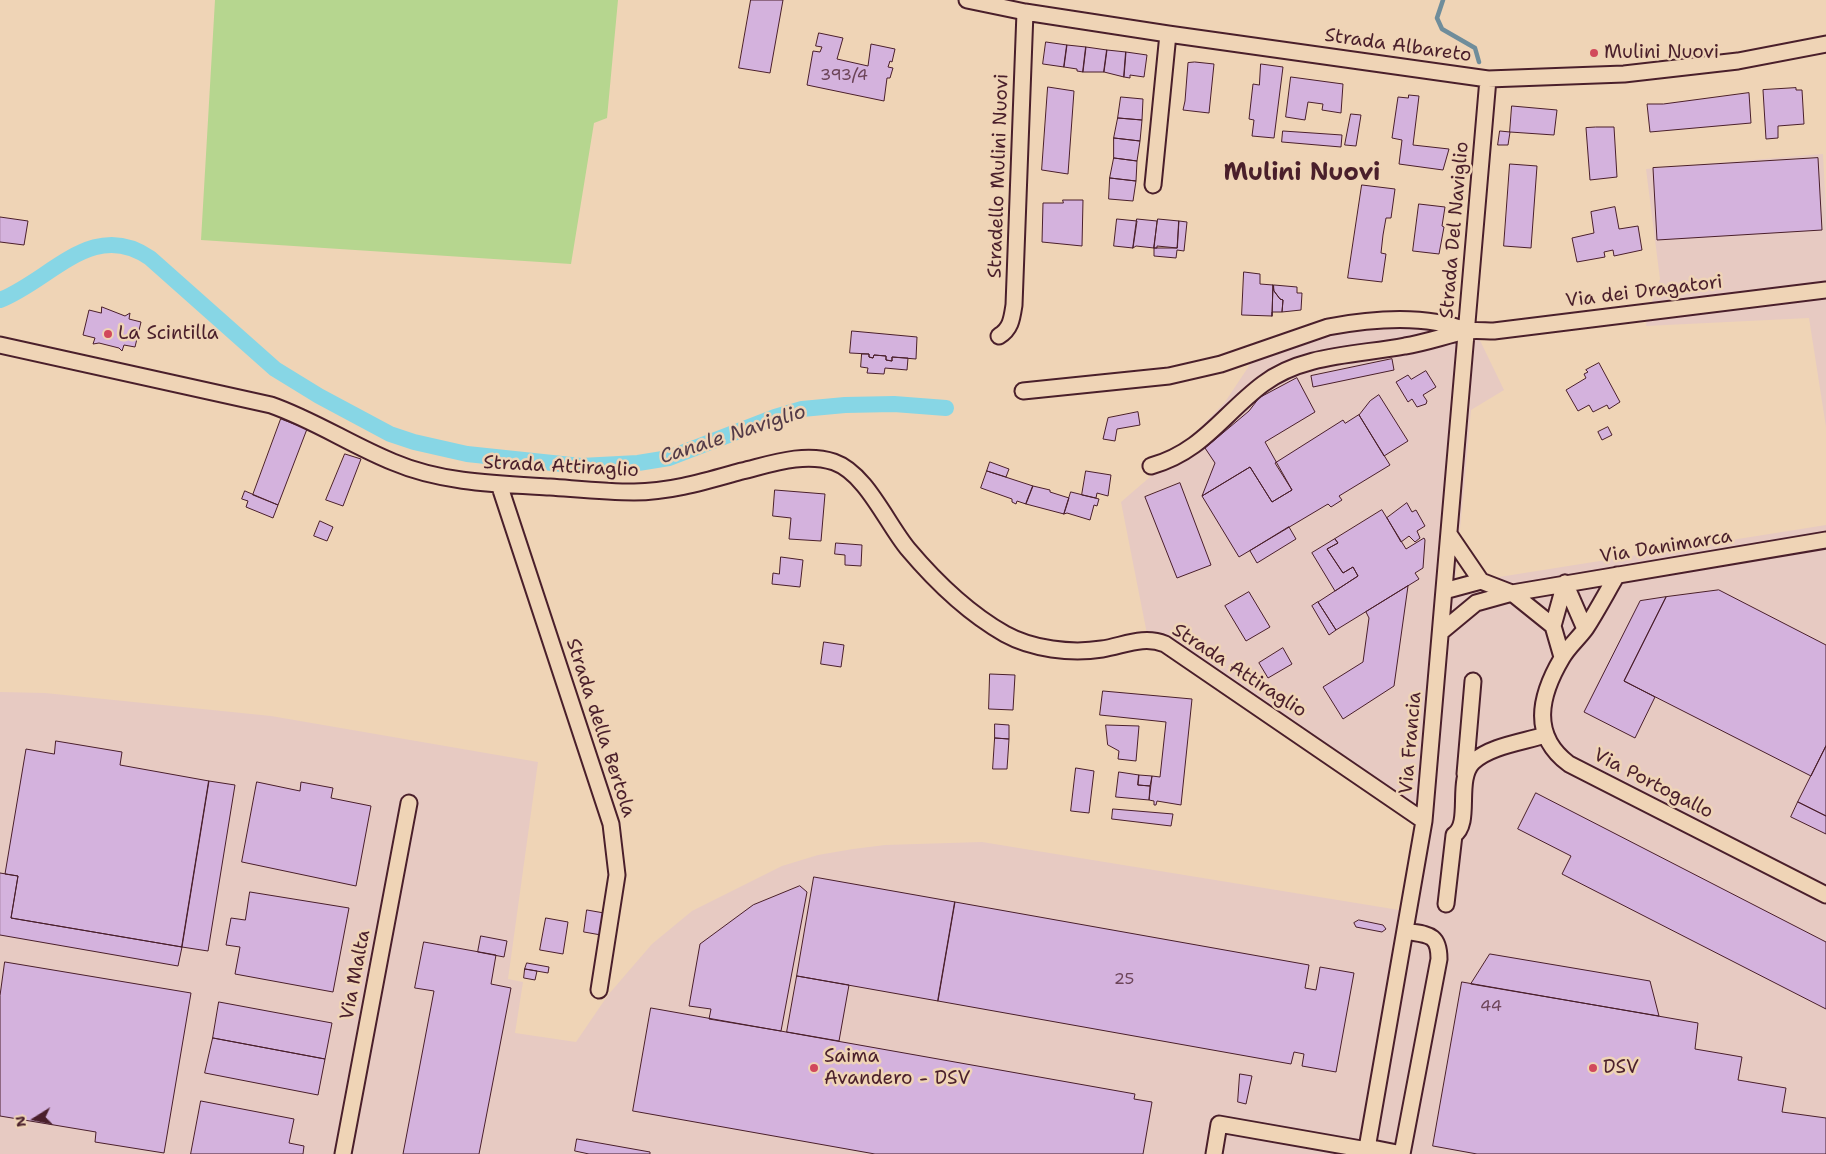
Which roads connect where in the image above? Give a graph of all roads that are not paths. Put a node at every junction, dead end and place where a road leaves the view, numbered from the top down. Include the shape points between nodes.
1 (967, 0) edge
2 (1025, 12) junction
3 (1168, 34) junction
4 (1826, 44) edge
5 (1488, 79) junction
6 (1153, 185) dead end
7 (1826, 290) edge
8 (1467, 332) junction
9 (999, 336) dead end
10 (0, 345) edge
11 (1023, 391) dead end
12 (1151, 466) dead end
13 (499, 484) junction
14 (1449, 534) junction
15 (1826, 540) edge
16 (1617, 575) junction
17 (1481, 581) junction
18 (1565, 583) junction
19 (1444, 592) junction
20 (1512, 593) junction
21 (1476, 603) junction
22 (1553, 626) junction
23 (1585, 629) junction
24 (1441, 632) junction
25 (1562, 657) junction
26 (1473, 681) dead end
27 (1545, 735) junction
28 (1464, 778) junction
29 (409, 803) dead end
30 (1424, 820) junction
31 (1826, 895) edge
32 (1446, 904) dead end
33 (1405, 931) junction
34 (599, 990) dead end
35 (1366, 1152) edge
36 (343, 1154) edge
37 (1214, 1154) edge
38 (1402, 1154) edge

1 - 2 street, Strada Albareto
2 - 3 street, Strada Albareto
2 - 9 street, Stradello Mulini Nuovi via 1014,305 1008,328
3 - 5 street, Strada Albareto
3 - 6 street
4 - 5 street, Strada Albareto via 1738,61 1624,74
5 - 8 street, Strada Del Naviglio
7 - 8 street, Via dei Dragatori
8 - 11 street via 1449,324 1432,322 1341,324 1221,364 1169,376
8 - 12 street, Strada Del Naviglio via 1402,347 1335,357 1287,371 1263,384 1193,448
8 - 14 street, Via Francia
10 - 13 street, Strada Attiraglio via 271,405 307,419 395,463 454,479
13 - 30 street, Strada Attiraglio via 648,492 678,488 783,461 810,458 835,462 857,478 907,548 945,588 1007,635 1047,648 1073,651 1100,650 1147,639 1165,644
13 - 34 street, Strada della Bertola via 611,824 617,875
14 - 17 street
14 - 19 street, Via Francia
15 - 16 street, Via Danimarca
16 - 18 street, Via Danimarca
16 - 23 street, Via Portogallo
17 - 19 street
17 - 20 street
18 - 20 street, Via Danimarca
18 - 22 street
18 - 23 street
19 - 21 street
19 - 24 street, Via Francia
20 - 21 street, Via Danimarca
20 - 22 street
21 - 24 street, Via Danimarca
22 - 25 street
23 - 25 street, Via Portogallo
24 - 30 street, Via Francia
25 - 27 street, Via Portogallo via 1544,699
26 - 28 street
27 - 28 street via 1479,757
27 - 31 street, Via Portogallo via 1554,750 1569,764
28 - 32 street via 1461,819 1454,834
29 - 36 street, Via Malta
30 - 33 street, Via Francia
33 - 35 street, Via Francia
33 - 38 street via 1434,938 1439,959
35 - 37 street via 1219,1124
35 - 38 street via 1377,1149

